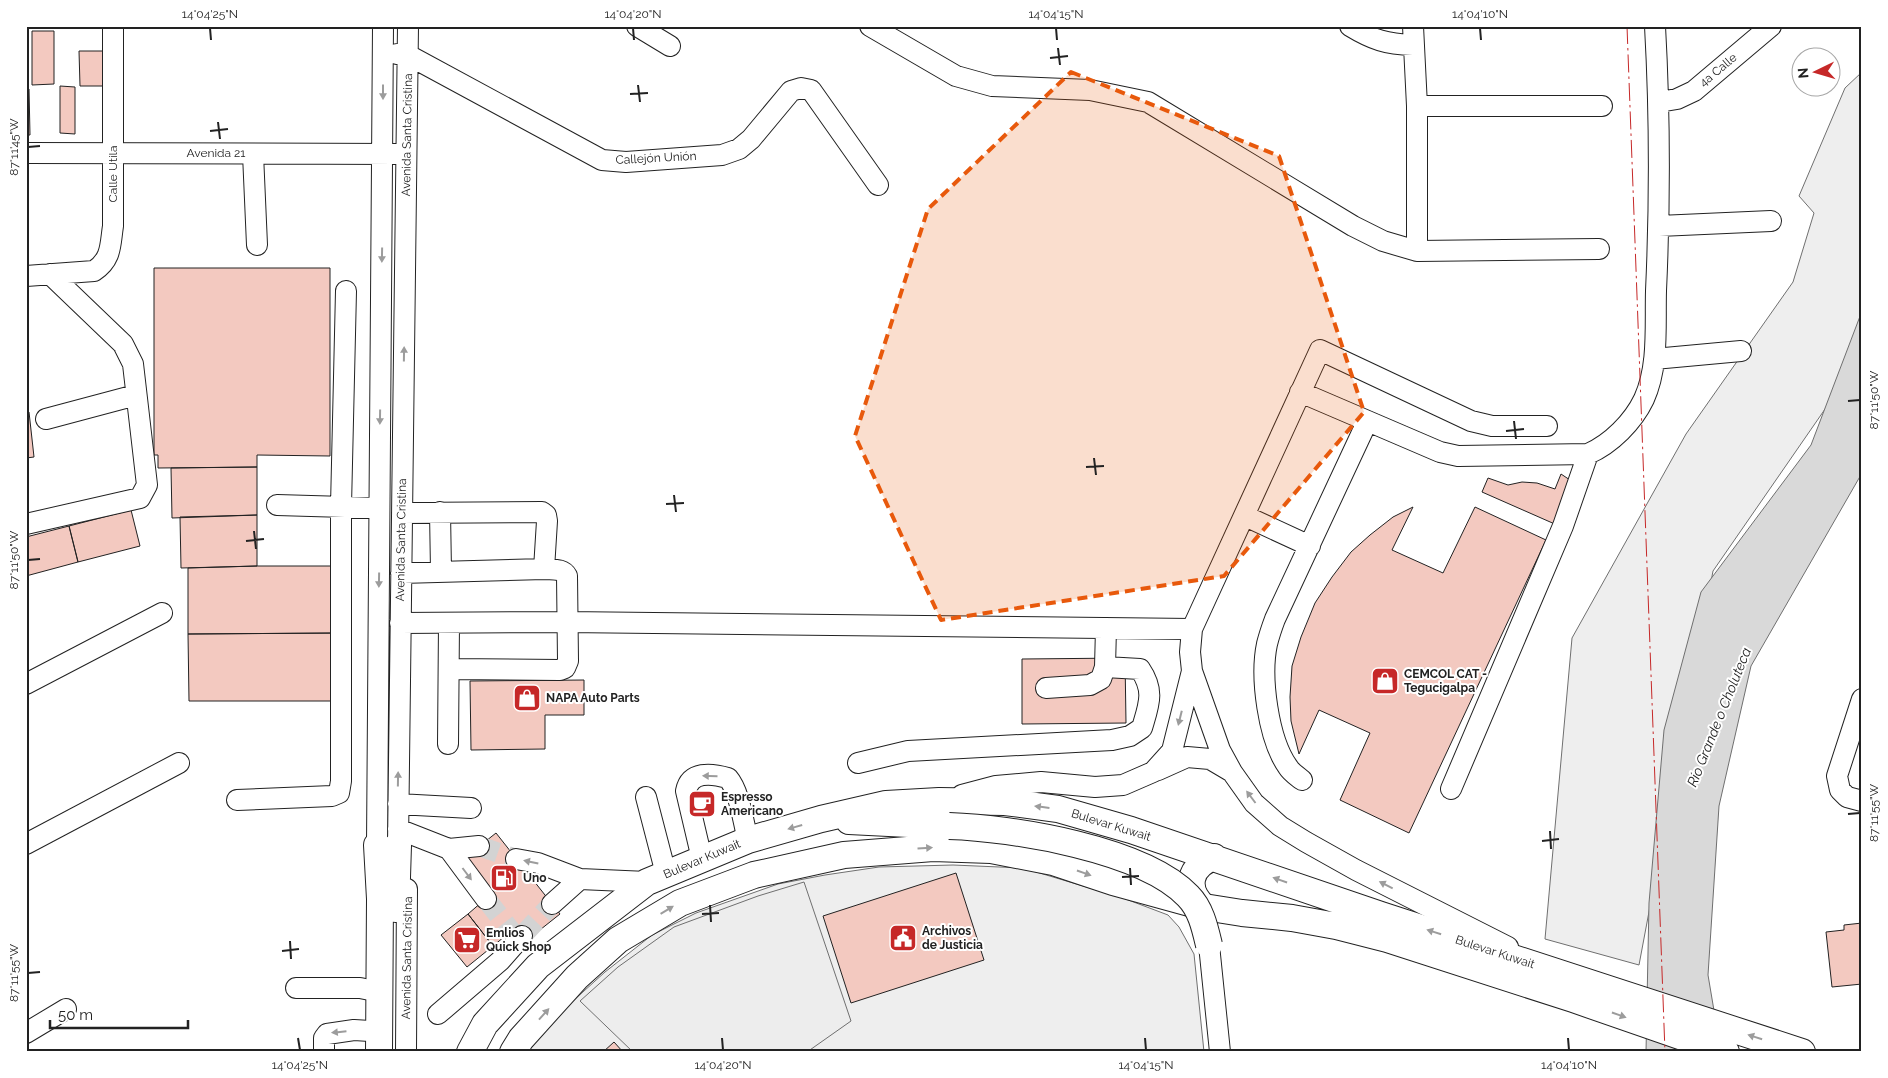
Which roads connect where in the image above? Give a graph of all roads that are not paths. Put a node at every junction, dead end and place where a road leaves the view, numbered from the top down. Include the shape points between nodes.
1 (113, 26) edge
2 (383, 26) edge
3 (408, 26) edge
4 (637, 26) edge
5 (870, 26) edge
6 (1350, 26) edge
7 (1655, 26) edge
8 (1771, 26) edge
9 (1413, 36) edge
10 (670, 46) dead end
11 (383, 54) junction
12 (408, 55) junction
13 (1659, 102) junction
14 (1417, 106) junction
15 (1602, 106) dead end
16 (26, 153) edge
17 (113, 153) junction
18 (253, 154) junction
19 (383, 154) junction
20 (407, 154) junction
21 (878, 185) dead end
22 (1771, 221) dead end
23 (1659, 226) junction
24 (257, 245) dead end
25 (1599, 249) dead end
26 (1417, 250) junction
27 (50, 274) junction
28 (26, 276) edge
29 (346, 291) dead end
30 (1741, 351) dead end
31 (1654, 359) junction
32 (1300, 392) junction
33 (136, 395) junction
34 (46, 419) dead end
35 (1367, 422) junction
36 (1547, 426) dead end
37 (1588, 454) junction
38 (277, 505) dead end
39 (341, 506) junction
40 (379, 508) junction
41 (440, 512) junction
42 (402, 513) junction
43 (1245, 516) junction
44 (26, 524) edge
45 (1310, 546) junction
46 (544, 569) junction
47 (441, 571) junction
48 (401, 572) junction
49 (162, 613) dead end
50 (566, 622) junction
51 (449, 623) junction
52 (400, 624) junction
53 (1106, 628) junction
54 (1192, 629) junction
55 (1105, 667) junction
56 (449, 669) junction
57 (1192, 671) junction
58 (26, 684) edge
59 (1046, 688) dead end
60 (1862, 699) edge
61 (448, 744) dead end
62 (179, 763) dead end
63 (858, 763) dead end
64 (1153, 772) junction
65 (1232, 772) junction
66 (1302, 780) dead end
67 (1451, 789) dead end
68 (646, 797) dead end
69 (238, 800) dead end
70 (939, 801) junction
71 (1862, 801) edge
72 (398, 804) junction
73 (472, 808) dead end
74 (821, 819) junction
75 (940, 826) junction
76 (1153, 838) junction
77 (391, 840) junction
78 (748, 840) junction
79 (26, 844) edge
80 (479, 846) tunnel mouth
81 (449, 849) junction
82 (844, 855) junction
83 (1214, 857) junction
84 (516, 859) tunnel mouth
85 (702, 859) junction
86 (656, 878) junction
87 (580, 879) junction
88 (1141, 890) junction
89 (388, 898) junction
90 (486, 899) tunnel mouth
91 (552, 904) tunnel mouth
92 (1204, 907) junction
93 (1209, 945) joint
94 (538, 966) junction
95 (1554, 970) junction
96 (296, 988) dead end
97 (1577, 989) junction
98 (370, 990) junction
99 (66, 1009) dead end
100 (438, 1014) dead end
101 (485, 1024) junction
102 (26, 1033) edge
103 (375, 1041) edge
104 (324, 1052) edge
105 (370, 1052) edge
106 (396, 1052) edge
107 (406, 1052) edge
108 (458, 1052) edge
109 (470, 1052) edge
110 (513, 1052) edge
111 (1220, 1052) edge
112 (1726, 1052) edge
113 (1802, 1052) edge

1 - 17 street, Calle Utila
2 - 11 street, Avenida Santa Cristina
3 - 12 street, Avenida Santa Cristina
4 - 10 street
5 - 26 street via 956,76 992,86 1090,90 1148,102 1353,226 1383,241
6 - 9 street via 1387,44
7 - 13 street
8 - 13 street, 4a Calle via 1694,91 1677,99
9 - 14 street
11 - 12 street, Callejón Unión
11 -> 19 street, Avenida Santa Cristina
12 - 20 street, Avenida Santa Cristina
12 - 21 street, Callejón Unión via 602,160 626,162 722,154 739,149 791,91 811,90
13 - 23 street
14 - 15 street
14 - 26 street
16 - 17 street, Avenida 21
17 - 18 street, Avenida 21
17 - 27 street, Calle Utila via 113,226 109,253 103,265 94,271
18 - 19 street, Avenida 21
18 - 24 street
19 - 20 street, Avenida 21
19 -> 40 street, Avenida Santa Cristina
42 -> 20 street, Avenida Santa Cristina
22 - 23 street
23 - 31 street
25 - 26 street
27 - 28 street, Calle Utila
27 - 33 street via 123,344 134,364
29 - 39 street
30 - 31 street
31 - 37 street via 1644,399 1619,433 1602,448
32 - 35 street
32 - 36 street via 1320,350 1471,421 1492,426
32 - 43 street
33 - 34 street
33 - 44 street via 147,485 140,498
35 - 37 street via 1440,452 1458,456
35 - 45 street
37 - 67 street via 1563,526
38 - 39 street
39 - 40 street
39 - 69 street via 342,781 339,793 332,796
40 -> 77 street, Avenida Santa Cristina
41 - 42 street
41 - 46 street via 542,512 547,521
41 - 47 street
42 - 48 street, Avenida Santa Cristina
43 - 45 street
43 - 54 street
45 - 66 street via 1275,619 1266,645 1264,676 1274,736 1288,767
46 - 47 street
46 - 50 street via 561,570 567,576
47 - 48 street
48 - 52 street, Avenida Santa Cristina
49 - 58 street
50 - 51 street
50 - 53 street
50 - 56 street via 568,662 565,668
51 - 52 street
51 - 56 street
72 -> 52 street, Avenida Santa Cristina
53 - 54 street
53 - 55 street
54 - 57 street
55 - 59 street via 1101,679 1090,685
55 - 63 street via 1140,669 1148,681 1151,699 1142,728 1130,736 1112,740 908,751
56 - 61 street
57 -> 64 street via 1172,750
57 - 65 street via 1220,750
60 - 71 street via 1837,776 1840,790 1847,797
62 - 79 street
64 - 65 street via 1187,757 1210,759
64 - 70 street via 1123,785 1095,787 1041,782 996,786
95 -> 65 street via 1356,870 1280,826 1254,803
68 - 86 street
70 - 74 main road, Bulevar Kuwait via 886,804
76 -> 70 main road, Bulevar Kuwait via 1058,809 1005,802
72 - 73 street
72 - 77 street, Avenida Santa Cristina
74 - 75 main road
74 -> 78 main road, Bulevar Kuwait
75 - 82 main road via 893,837
75 - 93 main road, bridge via 973,827 1060,840 1142,866 1177,885 1190,897 1199,912
76 - 83 main road, Bulevar Kuwait
76 - 88 main road via 1163,853 1163,871 1156,881
77 - 81 street
77 - 89 main road
77 - 98 street, Avenida Santa Cristina via 369,896
77 - 107 street, Avenida Santa Cristina via 408,893
78 - 85 main road, Bulevar Kuwait
78 -> 85 street via 736,793 728,778 715,775 692,778 686,791
80 - 81 street
81 -> 90 street
82 -> 88 main road, Bulevar Kuwait via 933,848 991,850 1053,862
110 -> 82 main road, Bulevar Kuwait via 577,977 618,940 680,903 754,875
83 - 92 main road via 1200,864 1192,878 1193,894
95 -> 83 main road, Bulevar Kuwait
87 -> 84 street via 538,863
85 - 86 main road, Bulevar Kuwait
86 - 87 street
86 - 94 main road, Bulevar Kuwait
87 - 91 street
88 - 92 main road, Bulevar Kuwait
89 - 103 main road
89 - 106 main road
92 - 97 main road, Bulevar Kuwait via 1336,926
93 - 111 street
94 - 100 street via 516,936 500,961
94 - 101 main road, Bulevar Kuwait
95 - 97 main road, Bulevar Kuwait
96 - 98 street
97 -> 112 main road, Bulevar Kuwait
113 -> 97 main road, Bulevar Kuwait
98 - 103 street, Avenida Santa Cristina
99 - 102 street
101 - 108 street
101 - 109 main road, Bulevar Kuwait
103 -> 104 street via 354,1030 327,1034
103 - 105 street, Avenida Santa Cristina

